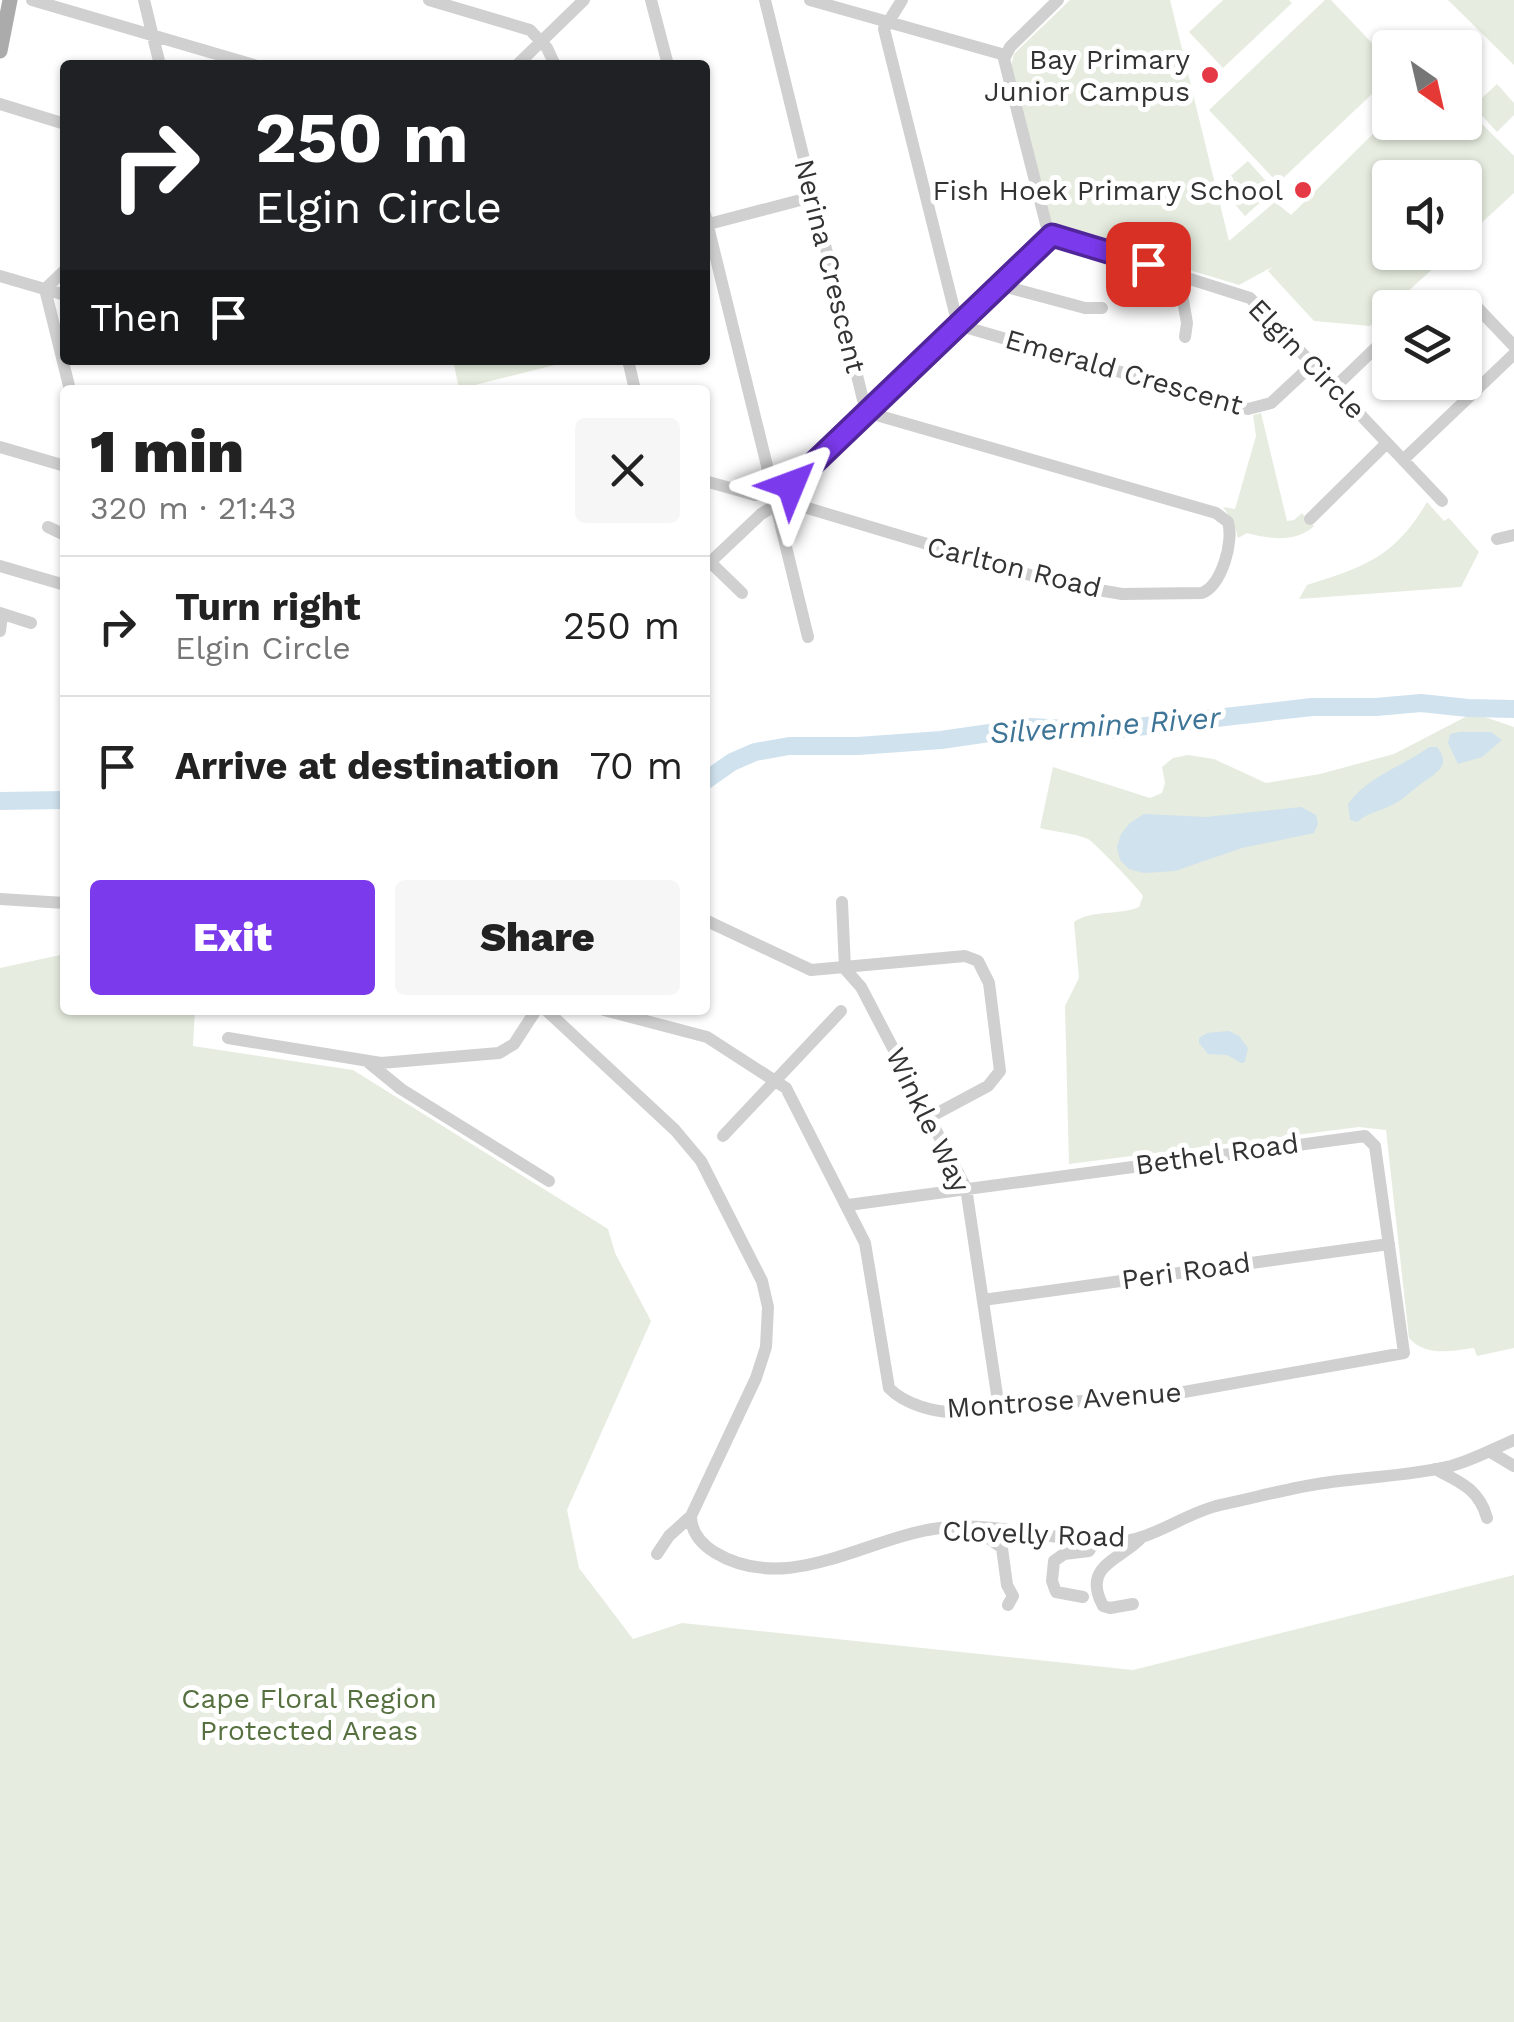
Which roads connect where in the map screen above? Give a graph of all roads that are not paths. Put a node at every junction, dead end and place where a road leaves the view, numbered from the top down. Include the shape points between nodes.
1 (10, 0) edge
2 (32, 0) edge
3 (144, 0) edge
4 (429, 0) edge
5 (584, 0) edge
6 (652, 0) edge
7 (764, 0) edge
8 (810, 0) edge
9 (902, 0) edge
10 (1058, 0) edge
11 (888, 20) junction
12 (153, 36) junction
13 (542, 41) junction
14 (0, 51) edge
15 (1005, 54) junction
16 (159, 60) edge
17 (237, 60) edge
18 (521, 60) edge
19 (552, 60) edge
20 (667, 60) edge
21 (0, 104) edge
22 (60, 122) edge
23 (812, 198) junction
24 (710, 220) edge
25 (1052, 235) junction
26 (710, 237) edge
27 (1178, 272) junction
28 (60, 275) edge
29 (0, 276) edge
30 (1000, 285) junction
31 (45, 289) junction
32 (60, 294) edge
33 (1102, 308) dead end
34 (1482, 313) edge
35 (958, 325) junction
36 (1185, 337) dead end
37 (1514, 346) edge
38 (60, 350) edge
39 (1372, 351) edge
40 (1514, 354) edge
41 (1313, 364) junction
42 (1335, 387) junction
43 (866, 412) junction
44 (1388, 443) junction
45 (0, 447) edge
46 (1404, 460) junction
47 (60, 465) edge
48 (710, 482) edge
49 (775, 499) junction
50 (1442, 501) dead end
51 (1216, 513) joint
52 (1310, 519) dead end
53 (48, 526) dead end
54 (60, 532) edge
55 (1514, 535) edge
56 (1497, 539) dead end
57 (710, 563) edge
58 (0, 566) edge
59 (710, 567) edge
60 (60, 584) edge
61 (742, 593) dead end
62 (1, 613) edge
63 (31, 623) dead end
64 (0, 631) edge
65 (808, 637) dead end
66 (0, 899) edge
67 (842, 902) dead end
68 (60, 903) edge
69 (710, 923) edge
70 (845, 968) junction
71 (841, 1012) dead end
72 (533, 1015) edge
73 (551, 1015) edge
74 (623, 1015) edge
75 (228, 1038) dead end
76 (368, 1062) junction
77 (777, 1080) junction
78 (930, 1118) junction
79 (723, 1136) dead end
80 (549, 1181) dead end
81 (966, 1188) junction
82 (848, 1205) junction
83 (1388, 1244) junction
84 (983, 1300) junction
85 (1404, 1353) joint
86 (998, 1408) junction
87 (1514, 1440) edge
88 (1490, 1451) junction
89 (1514, 1466) edge
90 (1436, 1468) junction
91 (691, 1516) junction
92 (1487, 1518) dead end
93 (973, 1527) junction
94 (1143, 1536) junction
95 (1095, 1541) junction
96 (658, 1554) dead end
97 (1084, 1598) dead end
98 (1008, 1604) dead end
99 (1133, 1604) dead end

1 - 14 main road
2 - 12 street
3 - 12 street
4 - 13 street via 527,28
5 - 13 street
6 - 20 street
7 - 23 street, Nerina Crescent
8 - 11 street
9 - 11 street
10 - 15 street
11 - 15 street
11 - 35 street via 884,30
12 - 16 street
12 - 17 street
13 - 18 street
13 - 19 street
15 - 25 street
21 - 22 street
23 - 24 street
23 - 43 street, Nerina Crescent
25 - 27 street, Elgin Circle
25 - 30 street
26 - 49 street
27 - 36 street
27 - 41 street, Elgin Circle via 1250,298
28 - 31 street
29 - 31 street
30 - 33 street
30 - 35 street
31 - 32 street
31 - 38 street
34 - 37 street
35 - 41 street, Emerald Crescent via 1248,409 1271,403
35 - 43 street
39 - 42 street
40 - 46 street
41 - 42 street, Elgin Circle
42 - 44 street, Elgin Circle
43 - 49 street
43 - 51 street, Nerina Crescent
44 - 46 street, Elgin Circle
44 - 52 street
45 - 47 street
46 - 50 street, Elgin Circle
48 - 49 street, Carlton Road
49 - 51 street, Carlton Road via 1048,581 1133,594 1210,590 1231,534
49 - 57 street
49 - 65 street
53 - 54 street
55 - 56 street
58 - 60 street
59 - 61 street
62 - 63 street
62 - 64 street
66 - 68 street
67 - 70 street
69 - 70 street via 799,968
70 - 78 street, Winkle Way via 862,987
70 - 78 street via 966,956 985,970 1000,1071 988,1086
71 - 77 street
72 - 76 street via 500,1054
73 - 91 street via 700,1161 762,1281 768,1325 756,1378
74 - 77 street, Montrose Avenue via 708,1038
75 - 76 street
76 - 80 street
77 - 79 street
77 - 82 street, Montrose Avenue
78 - 81 street, Winkle Way
81 - 82 street, Bethel Road
81 - 83 street, Bethel Road via 1364,1136 1375,1146
81 - 84 street, Winkle Way
82 - 86 street, Montrose Avenue via 868,1251 892,1392 938,1412
83 - 84 street, Peri Road
83 - 85 street, Bethel Road
84 - 86 street, Winkle Way
85 - 86 street, Montrose Avenue via 1205,1389
87 - 88 street, Clovelly Road
88 - 89 street
88 - 90 street, Clovelly Road
90 - 92 street via 1468,1486
90 - 94 street, Clovelly Road via 1219,1506
91 - 93 street, Clovelly Road via 692,1528 713,1551 772,1569 841,1557 924,1531
91 - 96 street
93 - 95 street, Clovelly Road
93 - 98 street via 1002,1548 1013,1594
94 - 95 street, Clovelly Road
94 - 99 street via 1107,1562 1099,1577 1103,1606
95 - 97 street via 1089,1551 1054,1561 1056,1592

